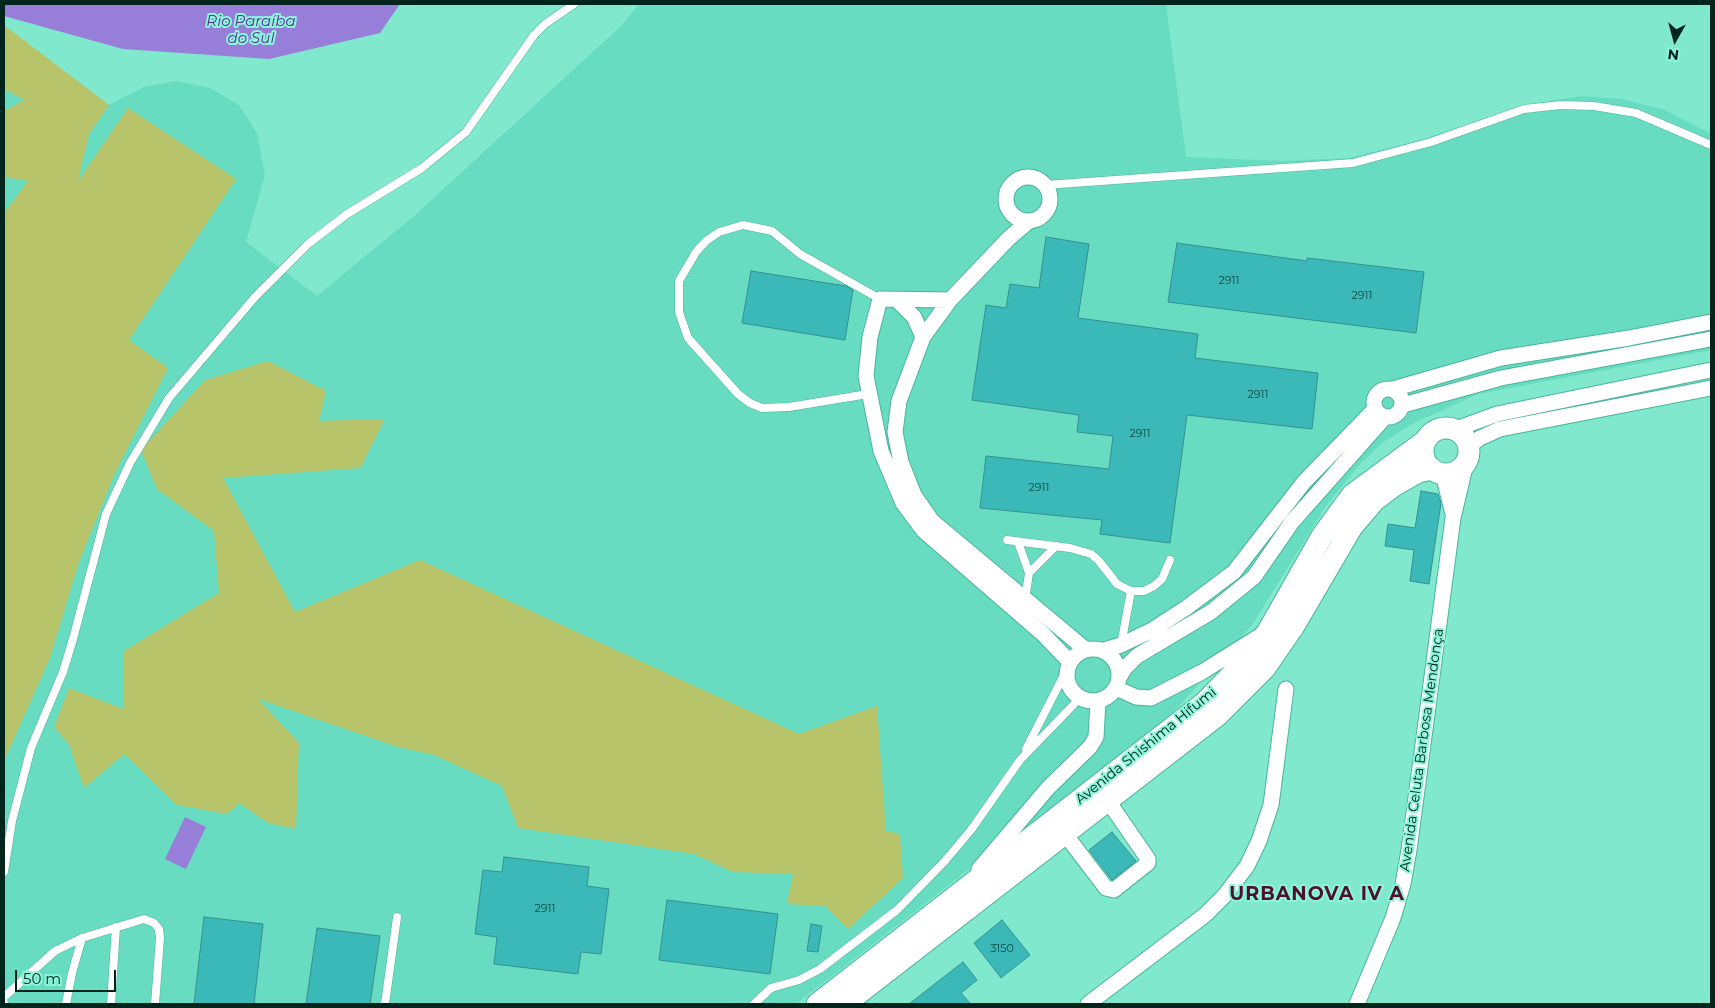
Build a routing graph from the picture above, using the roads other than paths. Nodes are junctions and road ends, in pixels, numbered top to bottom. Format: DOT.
graph roads {
  1 [pos="574,4"];
  2 [pos="1711,145"];
  3 [pos="1046,185"];
  4 [pos="1010,212"];
  5 [pos="1029,221"];
  6 [pos="1008,239"];
  7 [pos="880,299"];
  8 [pos="897,300"];
  9 [pos="950,300"];
  10 [pos="1711,322"];
  11 [pos="923,337"];
  12 [pos="1711,339"];
  13 [pos="1711,370"];
  14 [pos="1711,388"];
  15 [pos="1393,389"];
  16 [pos="868,394"];
  17 [pos="1403,405"];
  18 [pos="1380,413"];
  19 [pos="1456,429"];
  20 [pos="1425,441"];
  21 [pos="1468,454"];
  22 [pos="1437,471"];
  23 [pos="1454,518"];
  24 [pos="1007,540"];
  25 [pos="1018,542"];
  26 [pos="1056,546"];
  27 [pos="1170,560"];
  28 [pos="1029,573"];
  29 [pos="1131,591"];
  30 [pos="1025,600"];
  31 [pos="1268,630"];
  32 [pos="1121,645"];
  33 [pos="1085,649"];
  34 [pos="1104,650"];
  35 [pos="1068,667"];
  36 [pos="1117,683"];
  37 [pos="1286,689"];
  38 [pos="1080,698"];
  39 [pos="1098,701"];
  40 [pos="1210,710"];
  41 [pos="1020,760"];
  42 [pos="1108,801"];
  43 [pos="1065,834"];
  44 [pos="4,872"];
  45 [pos="954,897"];
  46 [pos="397,917"];
  47 [pos="116,927"];
  48 [pos="82,938"];
  49 [pos="4,997"];
  50 [pos="66,1004"];
  51 [pos="111,1004"];
  52 [pos="155,1004"];
  53 [pos="385,1004"];
  54 [pos="754,1004"];
  55 [pos="816,1004"];
  56 [pos="845,1004"];
  57 [pos="1088,1004"];
  58 [pos="1357,1004"];
  1 -- 44 [label="lane"];
  2 -- 3 [label="lane"];
  3 -- 4 [label="street"];
  3 -- 5 [label="street"];
  4 -- 5 [label="street"];
  4 -- 6 [label="street"];
  5 -- 6 [label="street"];
  6 -- 9 [label="street"];
  7 -- 8 [label="street"];
  7 -- 16 [label="street"];
  7 -- 16 [label="lane"];
  8 -- 9 [label="street"];
  8 -- 11 [label="street"];
  9 -- 11 [label="street"];
  10 -- 15 [label="street"];
  11 -- 30 [label="street"];
  12 -- 17 [label="street"];
  13 -- 19 [label="street"];
  14 -- 21 [label="street"];
  15 -- 17 [label="street"];
  15 -- 18 [label="street"];
  16 -- 35 [label="street"];
  17 -- 18 [label="street"];
  18 -- 32 [label="street"];
  18 -- 36 [label="street"];
  19 -- 20 [label="street"];
  19 -- 21 [label="street"];
  20 -- 22 [label="street"];
  20 -- 31 [label="street, Avenida Shishima Hifumi"];
  21 -- 22 [label="street"];
  21 -- 23 [label="street, Avenida Celuta Barbosa Mendonça"];
  22 -- 23 [label="street, Avenida Celuta Barbosa Mendonça"];
  22 -- 40 [label="street, Avenida Shishima Hifumi"];
  23 -- 58 [label="street, Avenida Celuta Barbosa Mendonça"];
  24 -- 25 [label="lane"];
  25 -- 26 [label="lane"];
  25 -- 28 [label="lane"];
  26 -- 28 [label="lane"];
  26 -- 29 [label="lane"];
  27 -- 29 [label="lane"];
  28 -- 30 [label="lane"];
  29 -- 32 [label="lane"];
  30 -- 33 [label="street"];
  31 -- 36 [label="street"];
  31 -- 40 [label="street, Avenida Shishima Hifumi"];
  32 -- 34 [label="street"];
  33 -- 34 [label="street"];
  33 -- 35 [label="street"];
  34 -- 36 [label="street"];
  35 -- 38 [label="street"];
  35 -- 41 [label="lane"];
  36 -- 39 [label="street"];
  37 -- 57 [label="street"];
  38 -- 39 [label="street"];
  38 -- 41 [label="lane"];
  39 -- 45 [label="street"];
  40 -- 42 [label="street, Avenida Shishima Hifumi"];
  40 -- 45 [label="street, Avenida Shishima Hifumi"];
  41 -- 54 [label="lane"];
  42 -- 43 [label="street, Avenida Shishima Hifumi"];
  42 -- 43 [label="street"];
  43 -- 56 [label="street, Avenida Shishima Hifumi"];
  45 -- 55 [label="street, Avenida Shishima Hifumi"];
  46 -- 53 [label="lane"];
  47 -- 48 [label="lane"];
  47 -- 51 [label="lane"];
  47 -- 52 [label="lane"];
  48 -- 49 [label="lane"];
  48 -- 50 [label="lane"];
}
